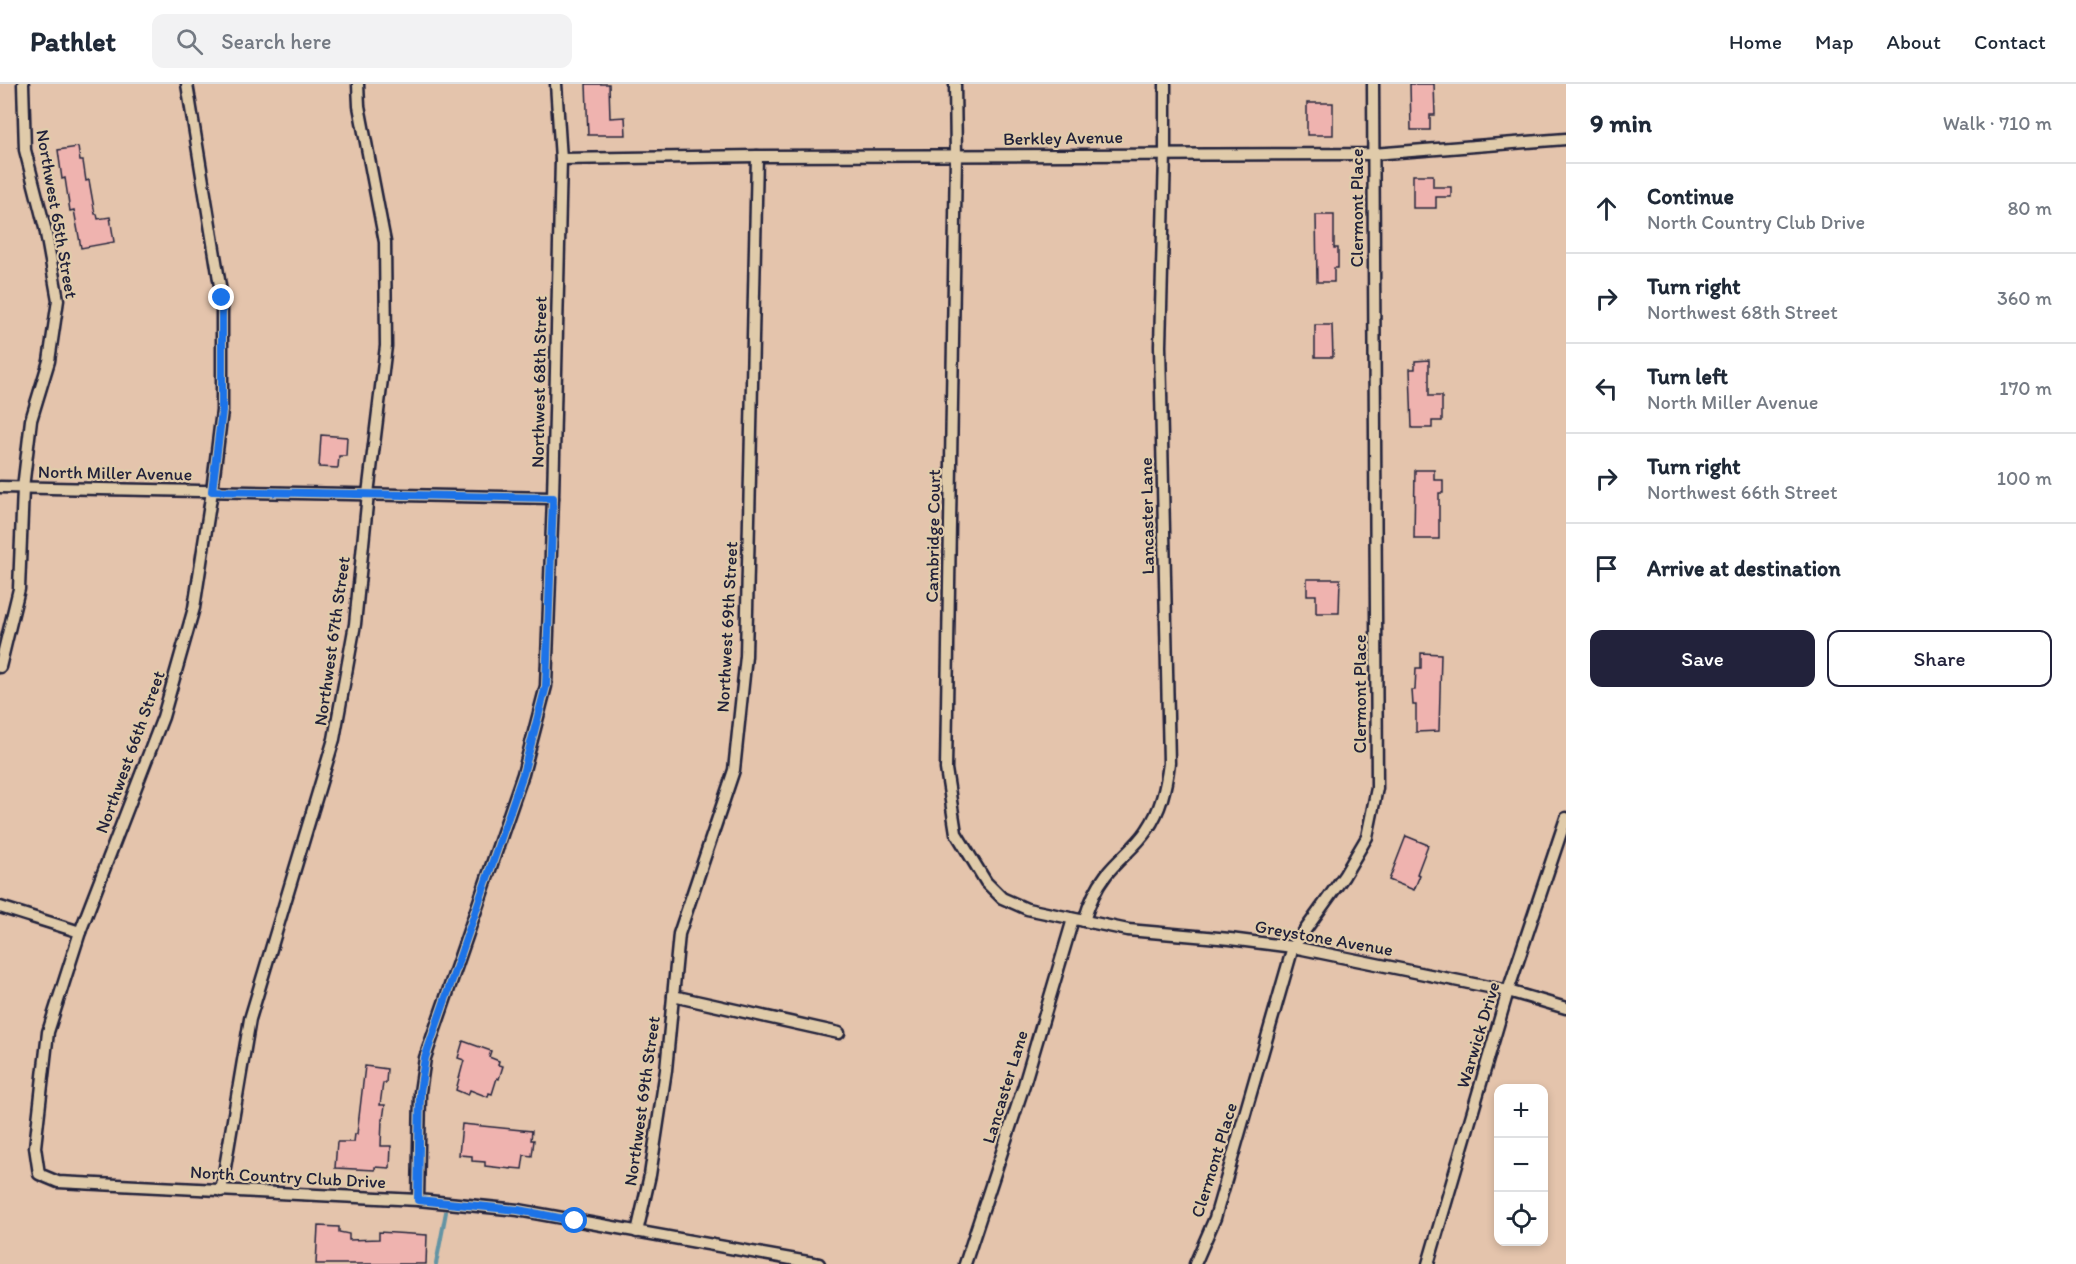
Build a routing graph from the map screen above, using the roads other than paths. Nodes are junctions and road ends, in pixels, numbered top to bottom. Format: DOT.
graph roads {
  1 [pos="23,84"];
  2 [pos="187,84"];
  3 [pos="358,84"];
  4 [pos="556,84"];
  5 [pos="955,84"];
  6 [pos="1165,84"];
  7 [pos="1373,84"];
  8 [pos="1566,139"];
  9 [pos="1165,154"];
  10 [pos="1373,154"];
  11 [pos="757,156"];
  12 [pos="956,156"];
  13 [pos="561,159"];
  14 [pos="0,487"];
  15 [pos="23,488"];
  16 [pos="212,491"];
  17 [pos="368,494"];
  18 [pos="553,498"];
  19 [pos="0,667"];
  20 [pos="1566,818"];
  21 [pos="0,907"];
  22 [pos="1078,920"];
  23 [pos="80,932"];
  24 [pos="1293,947"];
  25 [pos="1508,991"];
  26 [pos="673,996"];
  27 [pos="1566,1008"];
  28 [pos="839,1033"];
  29 [pos="39,1174"];
  30 [pos="220,1191"];
  31 [pos="418,1200"];
  32 [pos="637,1232"];
  33 [pos="819,1264"];
  34 [pos="965,1264"];
  35 [pos="1195,1264"];
  36 [pos="1428,1264"];
  1 -- 15 [label="street, Northwest 65th Street"];
  2 -- 16 [label="street, Northwest 66th Street"];
  3 -- 17 [label="street, Northwest 67th Street"];
  4 -- 13 [label="street, Northwest 68th Street"];
  5 -- 12 [label="street, Cambridge Court"];
  6 -- 9 [label="street, Lancaster Lane"];
  7 -- 10 [label="street, Clermont Place"];
  8 -- 10 [label="street, Berkley Avenue"];
  9 -- 10 [label="street, Berkley Avenue"];
  9 -- 12 [label="street, Berkley Avenue"];
  9 -- 22 [label="street, Lancaster Lane"];
  10 -- 24 [label="street, Clermont Place"];
  11 -- 12 [label="street, Berkley Avenue"];
  11 -- 13 [label="street, Berkley Avenue"];
  11 -- 26 [label="street, Northwest 69th Street"];
  12 -- 22 [label="street, Cambridge Court"];
  13 -- 18 [label="street, Northwest 68th Street"];
  14 -- 15 [label="street, North Miller Avenue"];
  15 -- 16 [label="street, North Miller Avenue"];
  15 -- 19 [label="street, Northwest 65th Street"];
  16 -- 17 [label="street, North Miller Avenue"];
  16 -- 23 [label="street, Northwest 66th Street"];
  17 -- 18 [label="street, North Miller Avenue"];
  17 -- 30 [label="street, Northwest 67th Street"];
  18 -- 31 [label="street, Northwest 68th Street"];
  20 -- 25 [label="street, Warwick Drive"];
  21 -- 23 [label="street"];
  22 -- 24 [label="street, Greystone Avenue"];
  22 -- 34 [label="street, Lancaster Lane"];
  23 -- 29 [label="street, Northwest 66th Street"];
  24 -- 25 [label="street, Greystone Avenue"];
  24 -- 35 [label="street, Clermont Place"];
  25 -- 27 [label="street, Greystone Avenue"];
  25 -- 36 [label="street, Warwick Drive"];
  26 -- 28 [label="street"];
  26 -- 32 [label="street, Northwest 69th Street"];
  29 -- 30 [label="street, North Country Club Drive"];
  30 -- 31 [label="street, North Country Club Drive"];
  31 -- 32 [label="street, North Country Club Drive"];
  32 -- 33 [label="street, North Country Club Drive"];
}
